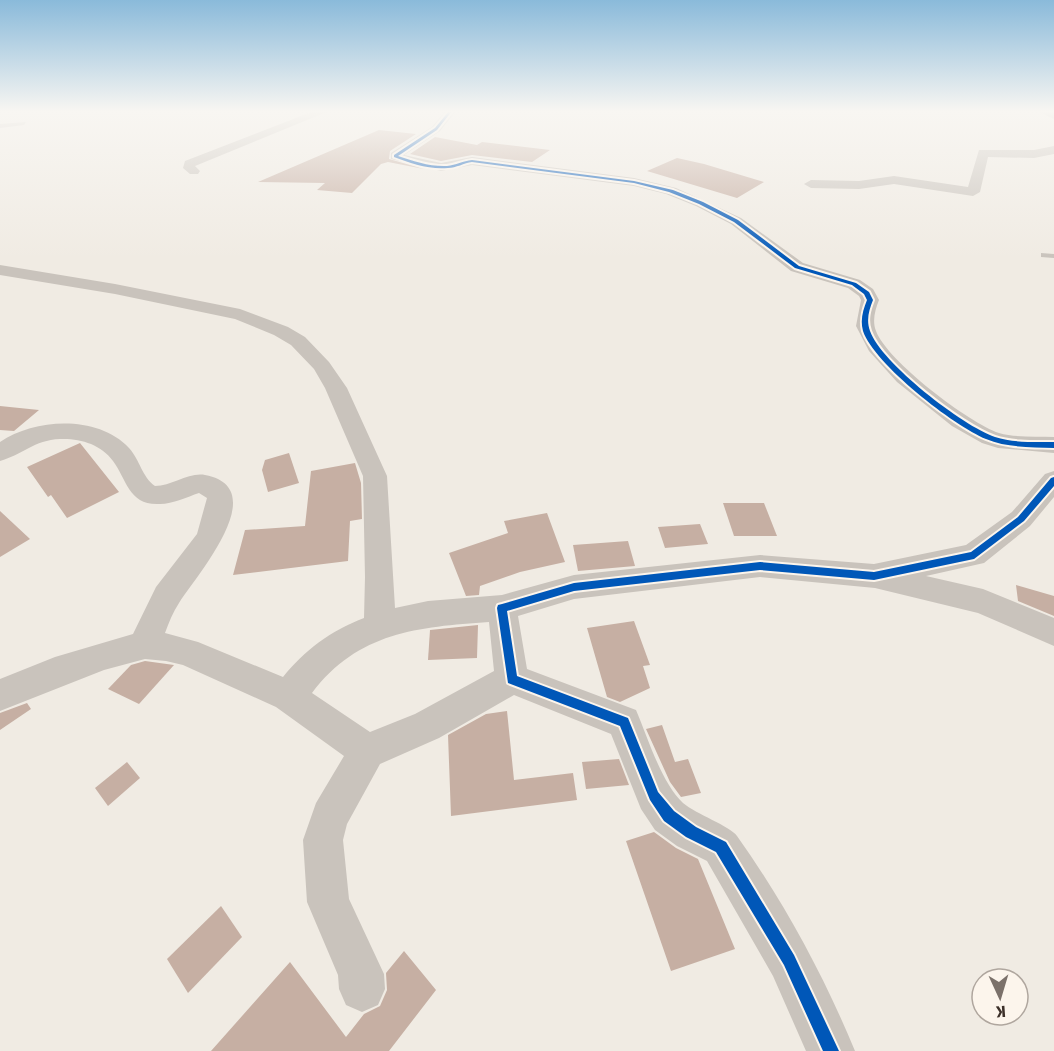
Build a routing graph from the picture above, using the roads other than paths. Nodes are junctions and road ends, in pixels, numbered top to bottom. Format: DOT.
graph roads {
  1 [pos="199,160"];
  2 [pos="413,160"];
  3 [pos="982,160"];
  4 [pos="194,171"];
  5 [pos="811,184"];
  6 [pos="1044,255"];
  7 [pos="1054,256"];
  8 [pos="0,270"];
  9 [pos="1054,445"];
  10 [pos="0,453"];
  11 [pos="1054,480"];
  12 [pos="874,576"];
  13 [pos="502,608"];
  14 [pos="379,624"];
  15 [pos="1054,632"];
  16 [pos="145,645"];
  17 [pos="512,679"];
  18 [pos="0,695"];
  19 [pos="288,696"];
  20 [pos="367,751"];
  21 [pos="362,989"];
  22 [pos="831,1051"];
  1 -- 4 [label="street"];
  2 -- 9 [label="street"];
  3 -- 5 [label="street"];
  6 -- 7 [label="lane"];
  8 -- 14 [label="street"];
  10 -- 16 [label="street"];
  11 -- 12 [label="street"];
  12 -- 13 [label="street"];
  12 -- 15 [label="street"];
  13 -- 14 [label="street"];
  13 -- 17 [label="street"];
  14 -- 19 [label="street"];
  16 -- 18 [label="street"];
  16 -- 19 [label="street"];
  17 -- 20 [label="street"];
  17 -- 22 [label="street"];
  19 -- 20 [label="street"];
  20 -- 21 [label="street"];
}
